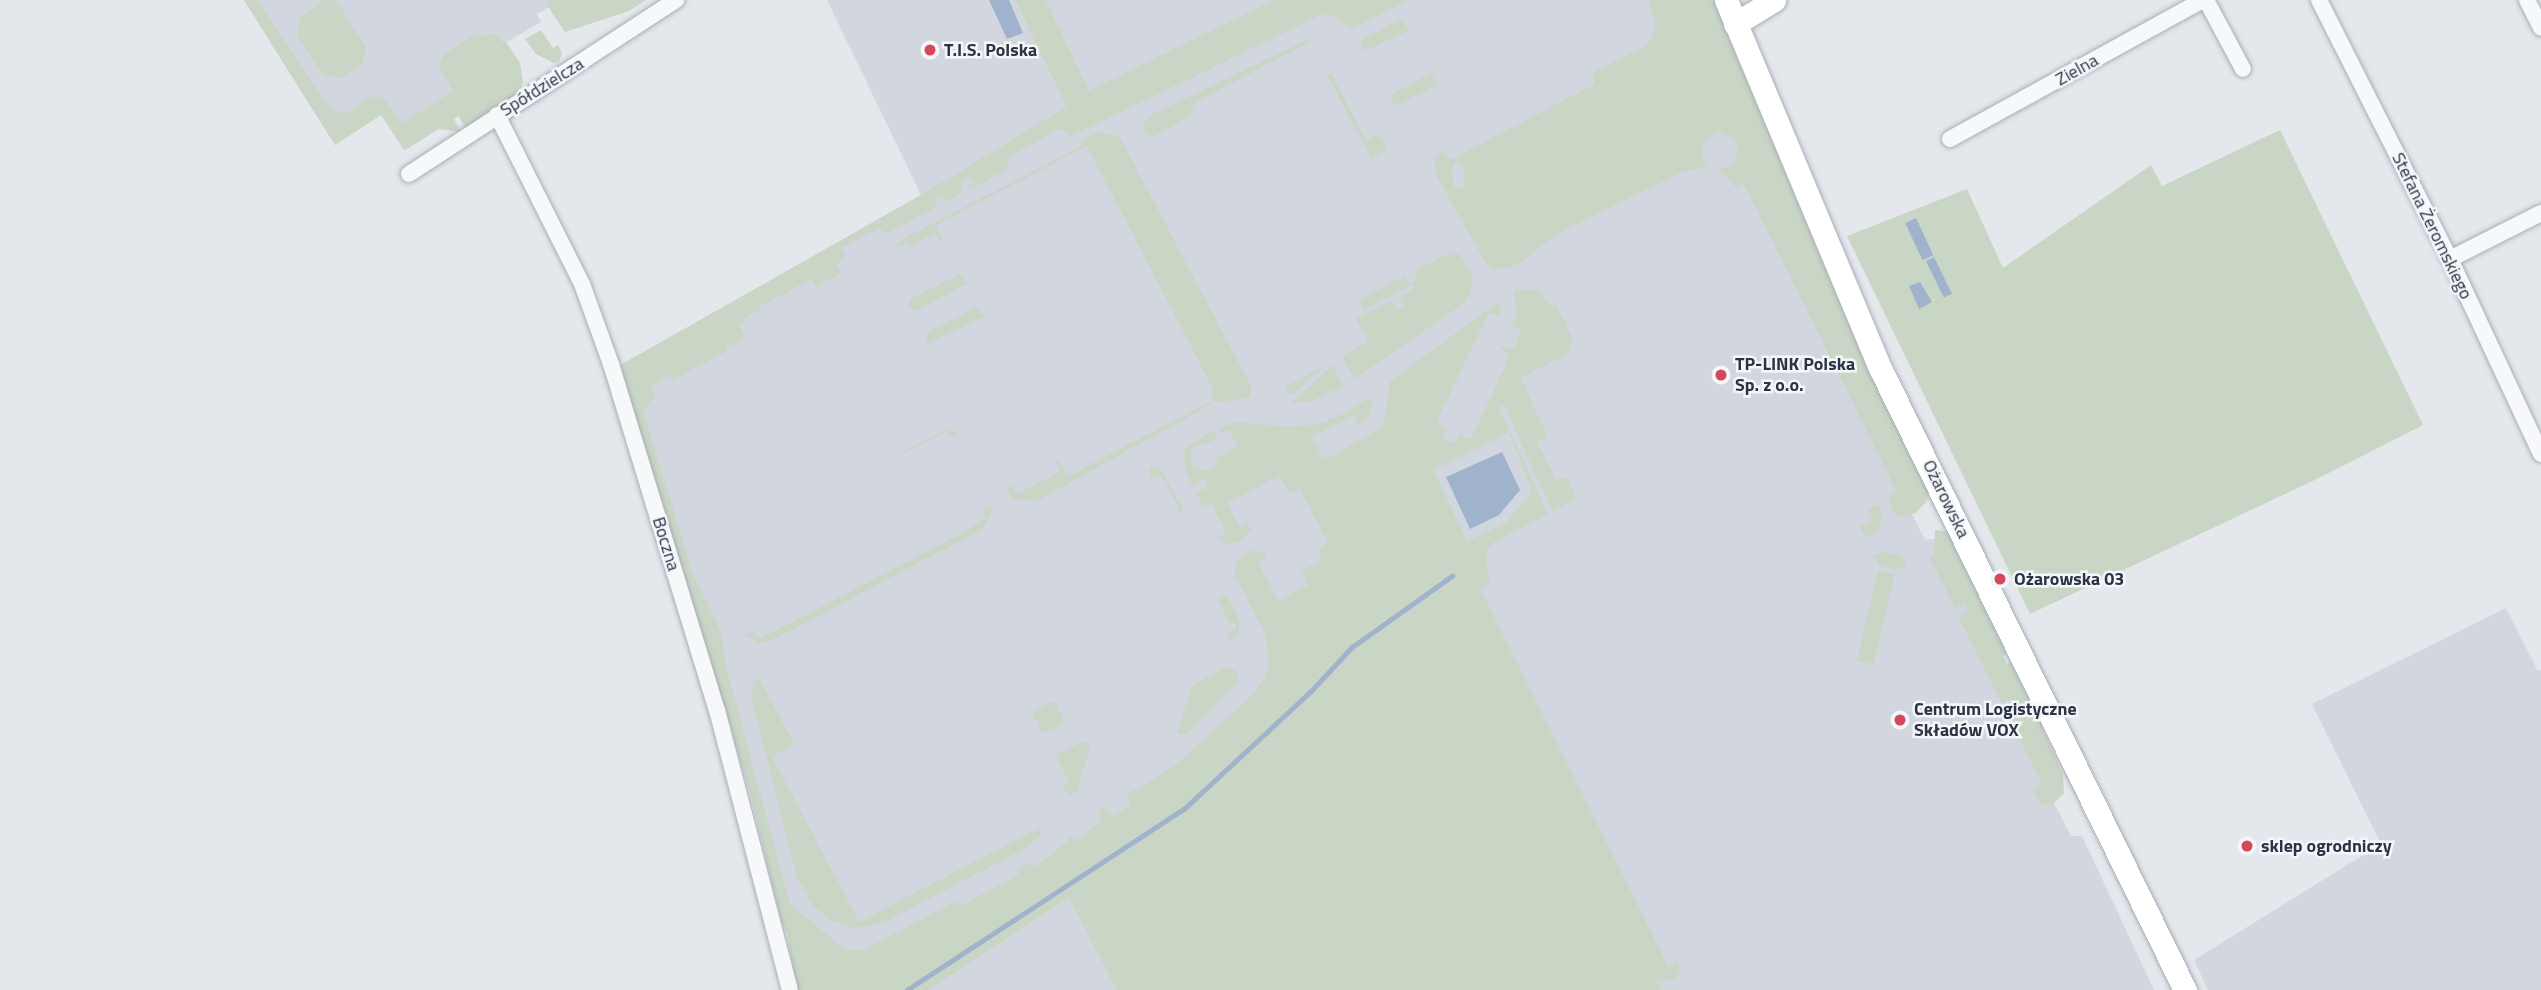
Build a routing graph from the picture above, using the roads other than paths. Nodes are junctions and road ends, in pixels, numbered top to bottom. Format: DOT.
graph roads {
  1 [pos="676,0"];
  2 [pos="1726,0"];
  3 [pos="1774,0"];
  4 [pos="2204,0"];
  5 [pos="2319,0"];
  6 [pos="2528,0"];
  7 [pos="1735,24"];
  8 [pos="2541,28"];
  9 [pos="2243,69"];
  10 [pos="497,115"];
  11 [pos="1950,139"];
  12 [pos="409,174"];
  13 [pos="2541,213"];
  14 [pos="2450,259"];
  15 [pos="2541,454"];
  16 [pos="790,990"];
  17 [pos="2185,990"];
  1 -- 10 [label="street, Spółdzielcza"];
  2 -- 7 [label="main road, Ożarowska"];
  3 -- 7 [label="main road"];
  4 -- 9 [label="street, Zielna"];
  4 -- 11 [label="street, Zielna"];
  5 -- 14 [label="street, Stefana Żeromskiego"];
  6 -- 8 [label="street"];
  7 -- 17 [label="main road, Ożarowska"];
  10 -- 12 [label="street, Spółdzielcza"];
  10 -- 16 [label="street, Boczna"];
  13 -- 14 [label="street"];
  14 -- 15 [label="street, Stefana Żeromskiego"];
}
